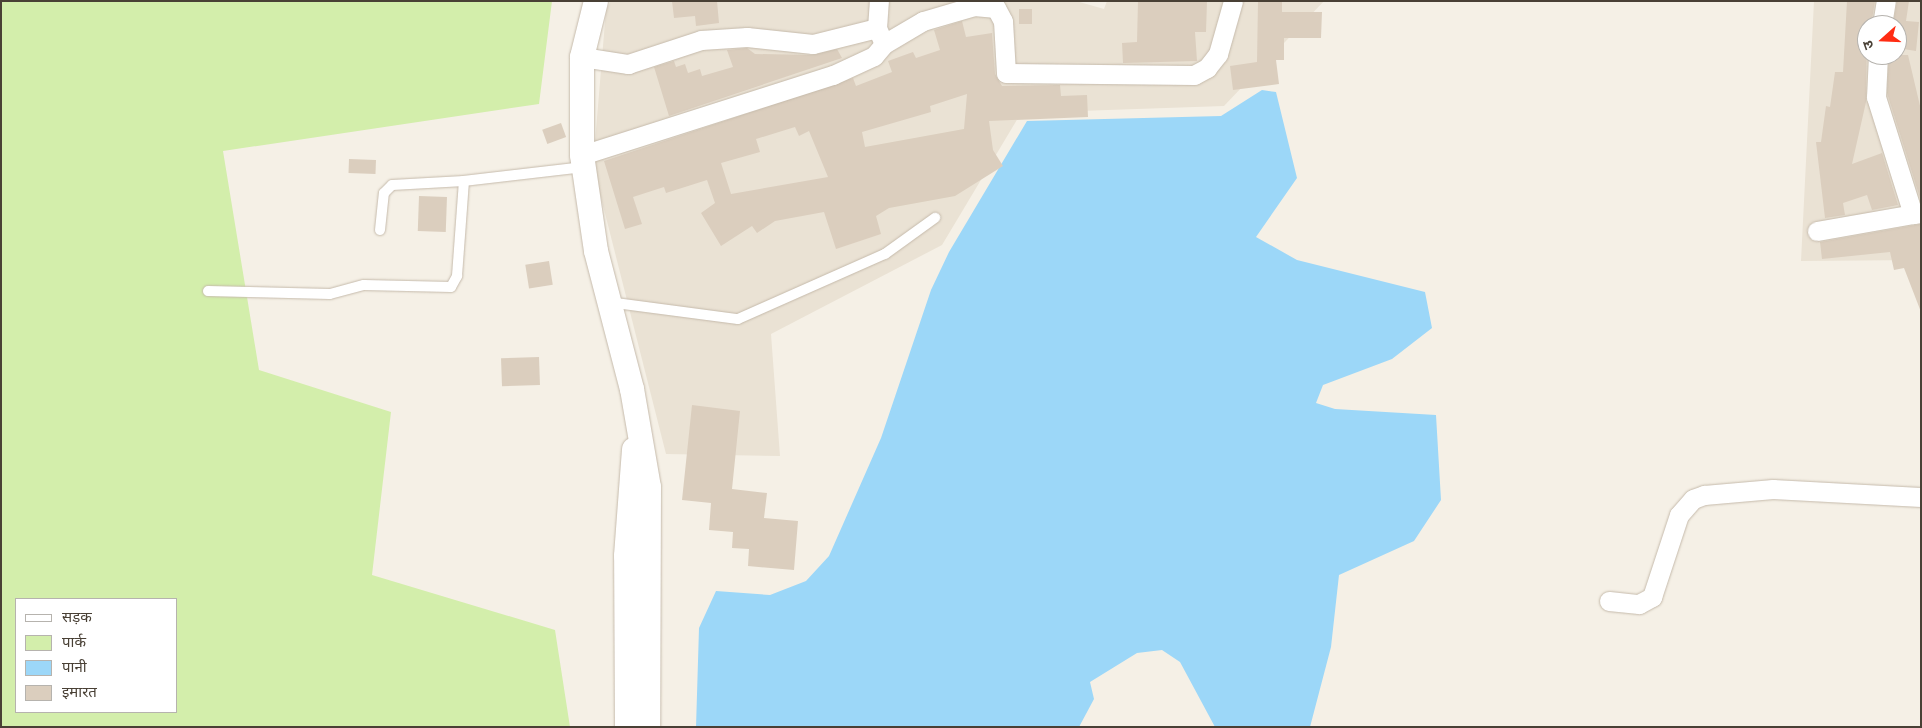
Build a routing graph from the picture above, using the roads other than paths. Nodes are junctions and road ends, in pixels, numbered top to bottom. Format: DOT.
graph roads {
  1 [pos="596,1"];
  2 [pos="879,1"];
  3 [pos="1233,1"];
  4 [pos="1886,1"];
  5 [pos="1884,15"];
  6 [pos="880,36"];
  7 [pos="582,57"];
  8 [pos="1878,65"];
  9 [pos="582,161"];
  10 [pos="464,181"];
  11 [pos="1917,213"];
  12 [pos="935,218"];
  13 [pos="380,230"];
  14 [pos="1818,231"];
  15 [pos="208,291"];
  16 [pos="607,302"];
  17 [pos="636,413"];
  18 [pos="1921,497"];
  19 [pos="1609,600"];
  20 [pos="626,727"];
  21 [pos="648,727"];
  1 -- 7 [label="street"];
  2 -- 6 [label="street"];
  3 -- 6 [label="street"];
  4 -- 5 [label="street"];
  6 -- 7 [label="street"];
  6 -- 9 [label="street"];
  7 -- 9 [label="street"];
  8 -- 11 [label="street"];
  9 -- 10 [label="lane"];
  9 -- 16 [label="street"];
  10 -- 13 [label="lane"];
  10 -- 15 [label="lane"];
  11 -- 14 [label="street"];
  12 -- 16 [label="lane"];
  16 -- 17 [label="street"];
  17 -- 20 [label="street"];
  17 -- 21 [label="street"];
  18 -- 19 [label="street"];
}
